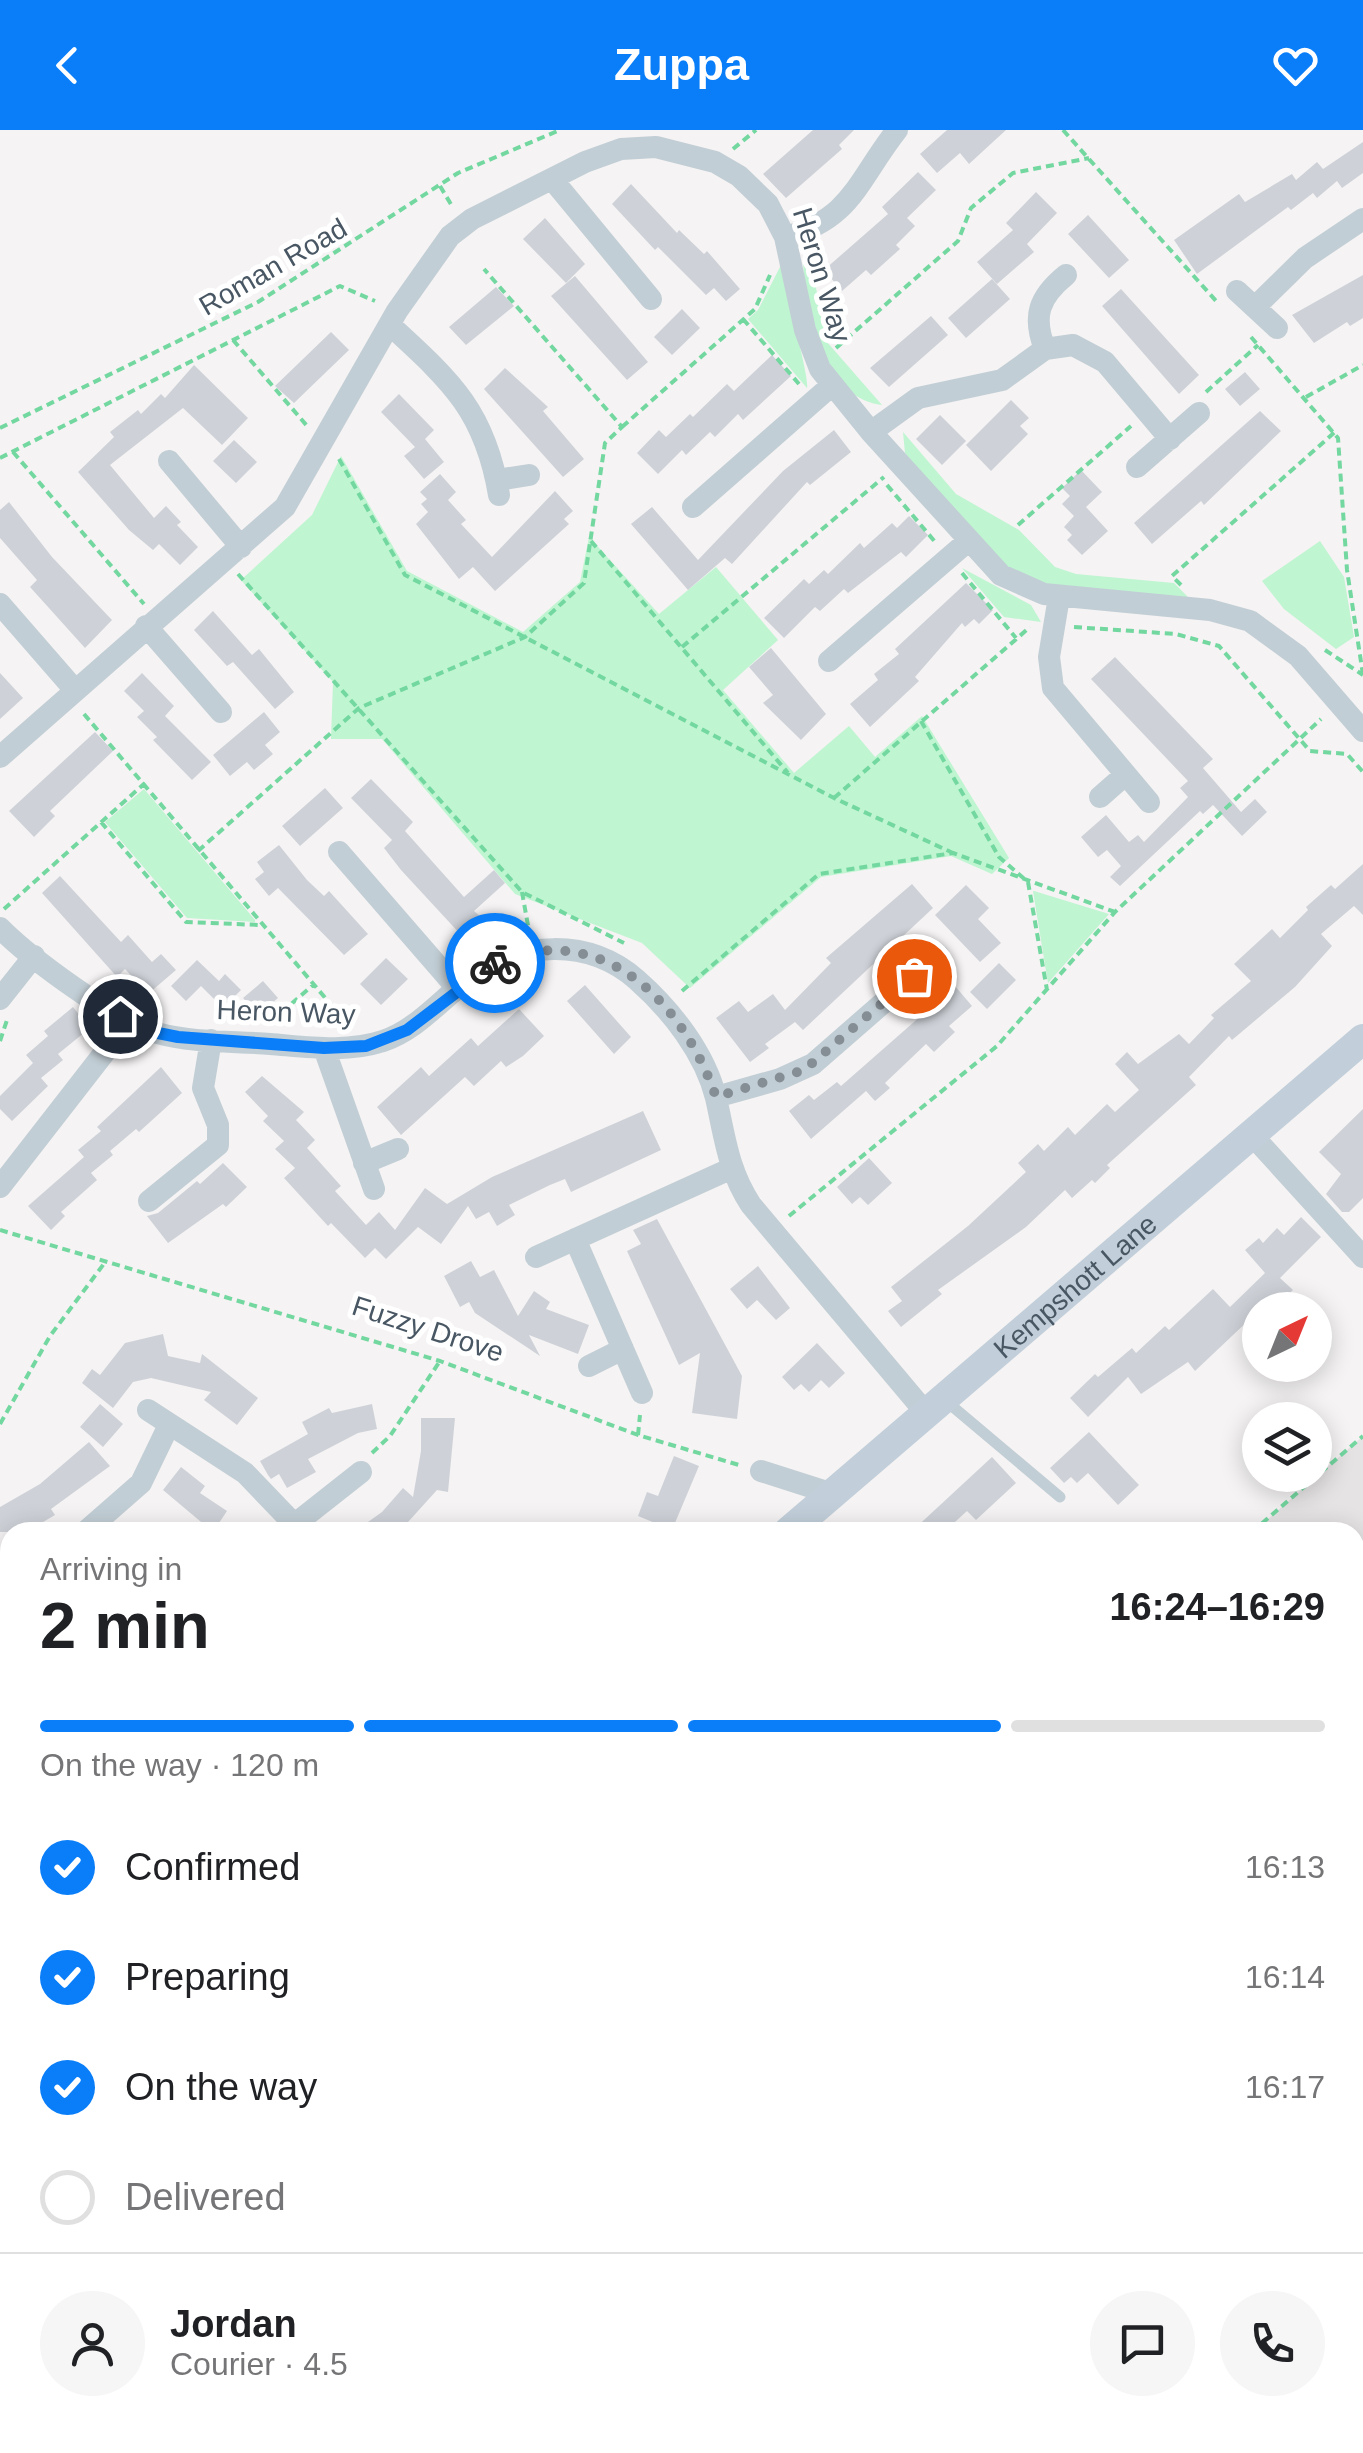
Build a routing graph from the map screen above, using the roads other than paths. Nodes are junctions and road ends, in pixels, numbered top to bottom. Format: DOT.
graph roads {
  1 [pos="896,130"];
  2 [pos="552,178"];
  3 [pos="1363,220"];
  4 [pos="787,246"];
  5 [pos="1066,275"];
  6 [pos="651,300"];
  7 [pos="1231,300"];
  8 [pos="1254,308"];
  9 [pos="394,318"];
  10 [pos="1277,328"];
  11 [pos="1045,350"];
  12 [pos="831,386"];
  13 [pos="1199,413"];
  14 [pos="871,432"];
  15 [pos="1170,439"];
  16 [pos="168,460"];
  17 [pos="1137,467"];
  18 [pos="528,474"];
  19 [pos="693,507"];
  20 [pos="968,542"];
  21 [pos="233,553"];
  22 [pos="1059,597"];
  23 [pos="0,604"];
  24 [pos="151,622"];
  25 [pos="829,660"];
  26 [pos="74,689"];
  27 [pos="221,712"];
  28 [pos="1363,731"];
  29 [pos="0,757"];
  30 [pos="1124,775"];
  31 [pos="1100,797"];
  32 [pos="1148,802"];
  33 [pos="339,852"];
  34 [pos="0,928"];
  35 [pos="34,956"];
  36 [pos="938,956"];
  37 [pos="457,988"];
  38 [pos="0,999"];
  39 [pos="129,1021"];
  40 [pos="1363,1038"];
  41 [pos="211,1040"];
  42 [pos="324,1048"];
  43 [pos="716,1097"];
  44 [pos="1252,1136"];
  45 [pos="398,1149"];
  46 [pos="10,1157"];
  47 [pos="364,1163"];
  48 [pos="730,1170"];
  49 [pos="0,1186"];
  50 [pos="374,1189"];
  51 [pos="149,1201"];
  52 [pos="575,1239"];
  53 [pos="536,1257"];
  54 [pos="1363,1258"];
  55 [pos="623,1349"];
  56 [pos="589,1366"];
  57 [pos="642,1393"];
  58 [pos="934,1406"];
  59 [pos="148,1410"];
  60 [pos="169,1426"];
  61 [pos="761,1471"];
  62 [pos="361,1472"];
  63 [pos="833,1494"];
  64 [pos="1060,1497"];
  65 [pos="96,1522"];
  66 [pos="284,1522"];
  67 [pos="299,1522"];
  68 [pos="800,1522"];
  1 -- 4 [label="street"];
  2 -- 4 [label="street, Heron Way"];
  2 -- 6 [label="street"];
  2 -- 9 [label="street, Heron Way"];
  3 -- 8 [label="street"];
  4 -- 12 [label="street, Heron Way"];
  5 -- 11 [label="street"];
  7 -- 8 [label="street"];
  8 -- 10 [label="street"];
  9 -- 18 [label="street"];
  9 -- 21 [label="street, Heron Way"];
  11 -- 14 [label="street"];
  11 -- 15 [label="street"];
  12 -- 14 [label="street, Heron Way"];
  12 -- 19 [label="street"];
  13 -- 15 [label="street"];
  14 -- 20 [label="street, Heron Way"];
  15 -- 17 [label="street"];
  16 -- 21 [label="street"];
  20 -- 22 [label="street, Heron Way"];
  20 -- 25 [label="street"];
  21 -- 24 [label="street, Heron Way"];
  22 -- 28 [label="street, Heron Way"];
  22 -- 30 [label="street"];
  23 -- 26 [label="street"];
  24 -- 26 [label="street, Heron Way"];
  24 -- 27 [label="street"];
  26 -- 29 [label="street, Heron Way"];
  30 -- 31 [label="street"];
  30 -- 32 [label="street"];
  33 -- 37 [label="street"];
  34 -- 35 [label="street, Heron Way"];
  35 -- 38 [label="street"];
  35 -- 39 [label="street, Heron Way"];
  36 -- 43 [label="street"];
  37 -- 42 [label="street, Heron Way"];
  37 -- 43 [label="street, Heron Way"];
  39 -- 41 [label="street, Heron Way"];
  39 -- 46 [label="street"];
  40 -- 44 [label="street, Kempshott Lane"];
  41 -- 42 [label="street, Heron Way"];
  41 -- 51 [label="street"];
  42 -- 47 [label="street"];
  43 -- 48 [label="street, Heron Way"];
  44 -- 54 [label="street"];
  44 -- 58 [label="street, Kempshott Lane"];
  45 -- 47 [label="street"];
  46 -- 49 [label="street"];
  47 -- 50 [label="street"];
  48 -- 52 [label="street"];
  48 -- 58 [label="street, Heron Way"];
  52 -- 53 [label="street"];
  52 -- 55 [label="street"];
  55 -- 56 [label="street"];
  55 -- 57 [label="street"];
  58 -- 63 [label="street, Kempshott Lane"];
  58 -- 64 [label="lane"];
  59 -- 60 [label="street"];
  60 -- 65 [label="street"];
  60 -- 66 [label="street"];
  61 -- 63 [label="street"];
  62 -- 67 [label="street"];
  63 -- 68 [label="street, Kempshott Lane"];
}
